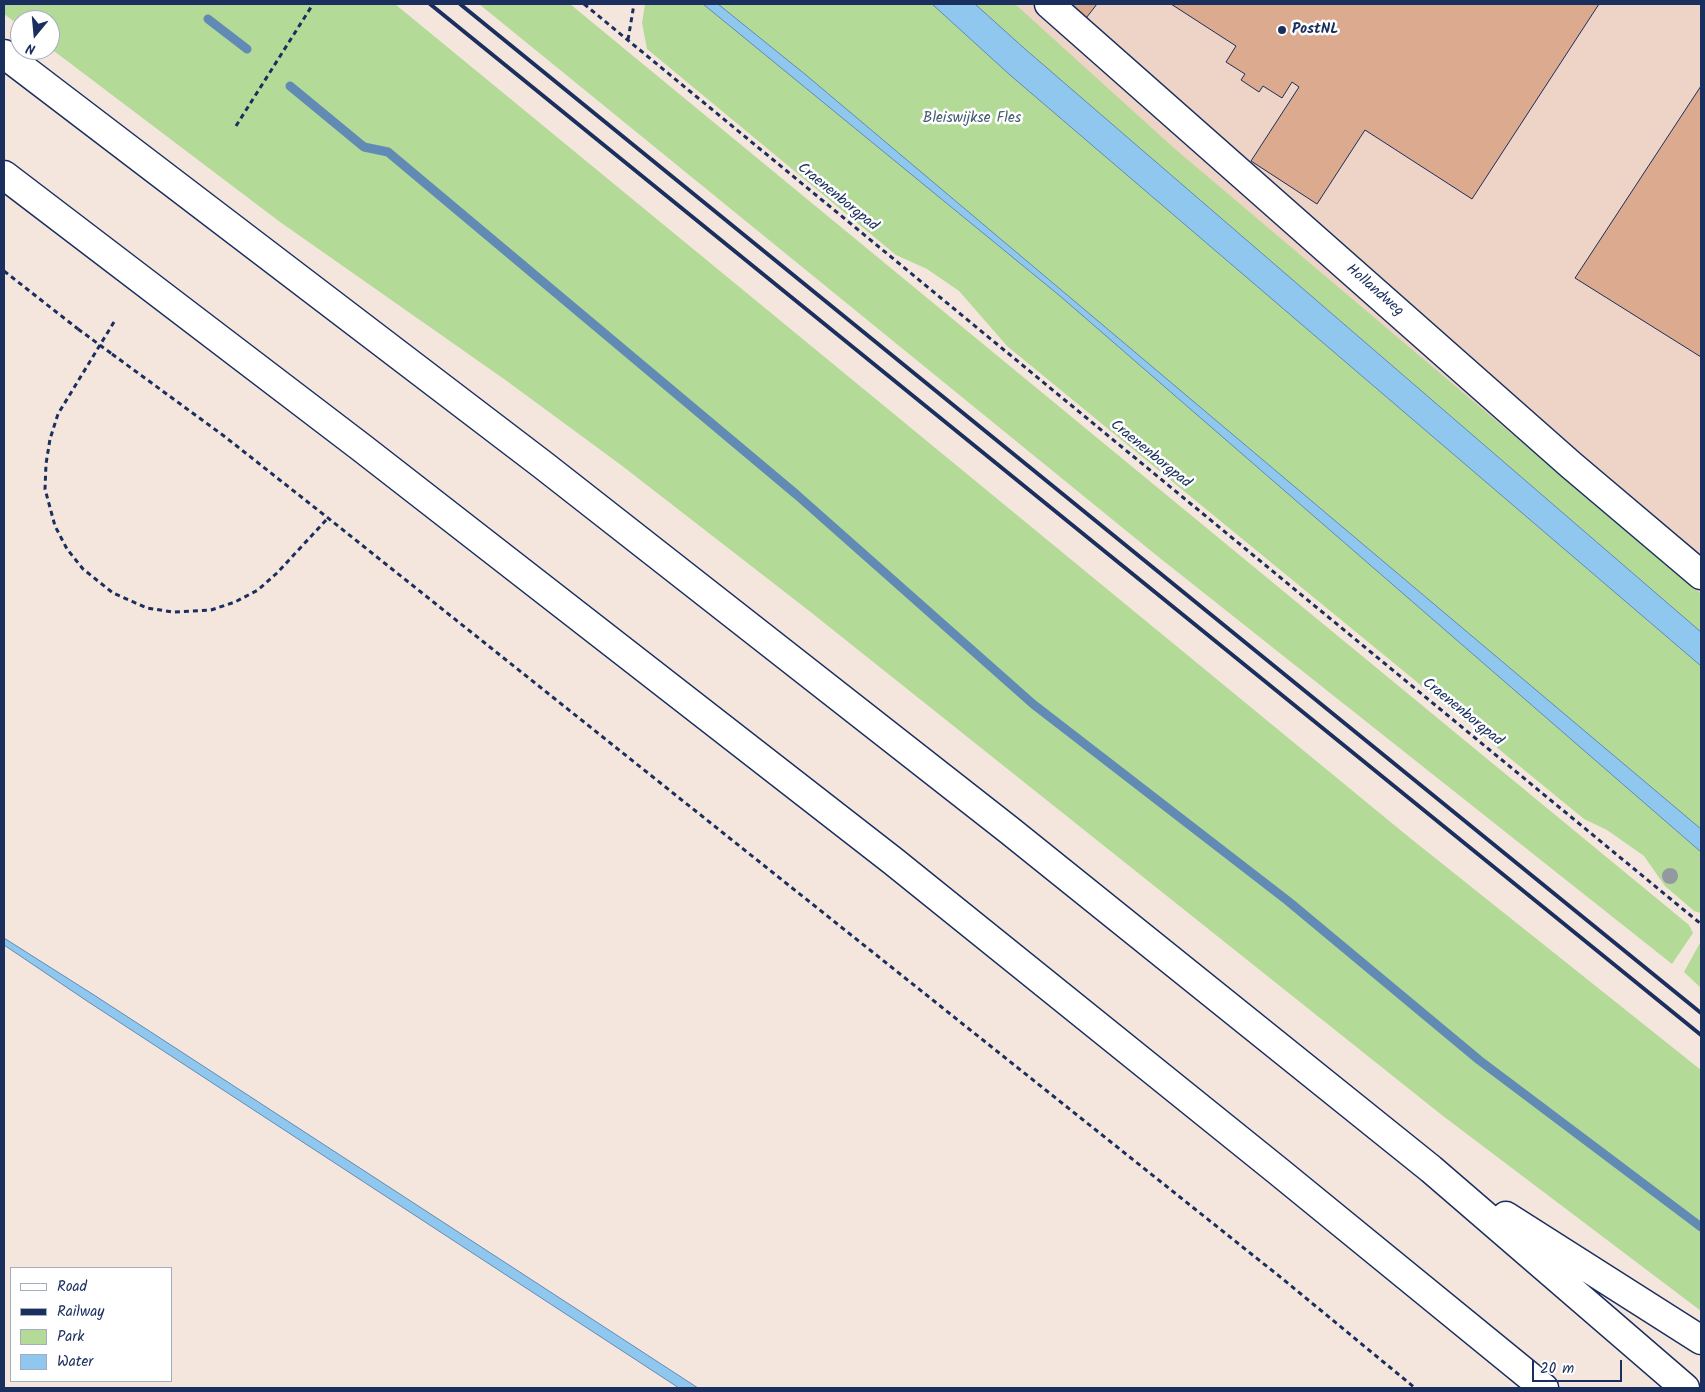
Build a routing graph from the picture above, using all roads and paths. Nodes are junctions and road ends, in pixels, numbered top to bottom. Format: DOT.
graph roads {
  1 [pos="312,4"];
  2 [pos="584,4"];
  3 [pos="634,4"];
  4 [pos="1049,4"];
  5 [pos="628,40"];
  6 [pos="4,54"];
  7 [pos="236,126"];
  8 [pos="4,175"];
  9 [pos="4,271"];
  10 [pos="114,322"];
  11 [pos="328,518"];
  12 [pos="1701,575"];
  13 [pos="1701,924"];
  14 [pos="1431,1169"];
  15 [pos="1701,1340"];
  16 [pos="1415,1388"];
  17 [pos="1544,1388"];
  18 [pos="1685,1388"];
  1 -- 7 [label="path"];
  2 -- 5 [label="path, Craenenborgpad"];
  3 -- 5 [label="path"];
  4 -- 12 [label="main road, Hollandweg"];
  5 -- 13 [label="path, Craenenborgpad"];
  6 -- 14 [label="main road"];
  8 -- 17 [label="main road"];
  9 -- 11 [label="path, bridge"];
  10 -- 11 [label="path"];
  11 -- 16 [label="path"];
  14 -- 15 [label="main road"];
  14 -- 18 [label="main road"];
}
